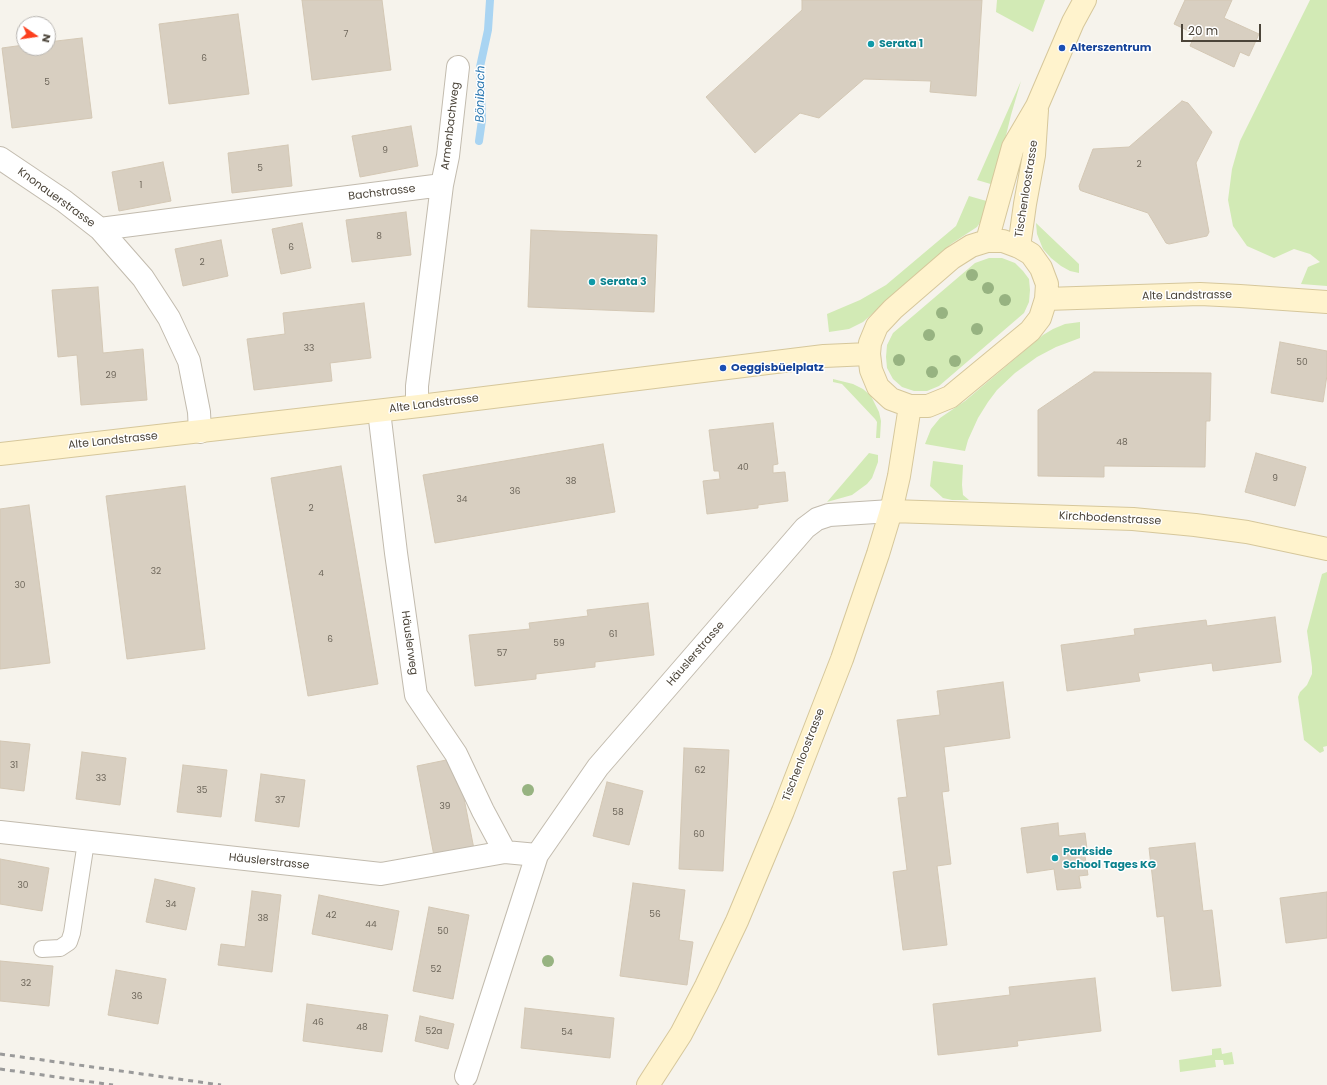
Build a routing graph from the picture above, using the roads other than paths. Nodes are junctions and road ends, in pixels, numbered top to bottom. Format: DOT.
graph roads {
  1 [pos="1084,0"];
  2 [pos="458,67"];
  3 [pos="1037,106"];
  4 [pos="0,158"];
  5 [pos="442,185"];
  6 [pos="100,230"];
  7 [pos="987,241"];
  8 [pos="1019,247"];
  9 [pos="1046,299"];
  10 [pos="1327,302"];
  11 [pos="869,354"];
  12 [pos="417,406"];
  13 [pos="910,406"];
  14 [pos="379,411"];
  15 [pos="200,432"];
  16 [pos="0,454"];
  17 [pos="891,511"];
  18 [pos="1327,549"];
  19 [pos="0,832"];
  20 [pos="86,842"];
  21 [pos="505,852"];
  22 [pos="537,855"];
  23 [pos="42,948"];
  24 [pos="466,1076"];
  25 [pos="648,1085"];
  1 -- 3 [label="main road, Tischenloostrasse"];
  2 -- 5 [label="street, Armenbachweg"];
  3 -- 7 [label="main road, Tischenloostrasse"];
  3 -- 8 [label="main road, Tischenloostrasse"];
  4 -- 6 [label="street, Knonauerstrasse"];
  5 -- 6 [label="street, Bachstrasse"];
  5 -- 12 [label="street"];
  6 -- 15 [label="street, Knonauerstrasse"];
  7 -- 8 [label="main road"];
  7 -- 11 [label="main road"];
  8 -- 9 [label="main road"];
  9 -- 10 [label="main road, Alte Landstrasse"];
  9 -- 13 [label="main road"];
  11 -- 12 [label="main road, Alte Landstrasse"];
  11 -- 13 [label="main road"];
  12 -- 14 [label="main road, Alte Landstrasse"];
  13 -- 17 [label="main road, Tischenloostrasse"];
  14 -- 15 [label="main road, Alte Landstrasse"];
  14 -- 21 [label="street, Häuslerweg"];
  15 -- 16 [label="main road, Alte Landstrasse"];
  17 -- 18 [label="main road, Kirchbodenstrasse"];
  17 -- 22 [label="street, Häuslerstrasse"];
  17 -- 25 [label="main road, Tischenloostrasse"];
  19 -- 20 [label="street, Häuslerstrasse"];
  20 -- 21 [label="street, Häuslerstrasse"];
  20 -- 23 [label="lane"];
  21 -- 22 [label="street, Häuslerstrasse"];
  22 -- 24 [label="street, Häuslerstrasse"];
}
